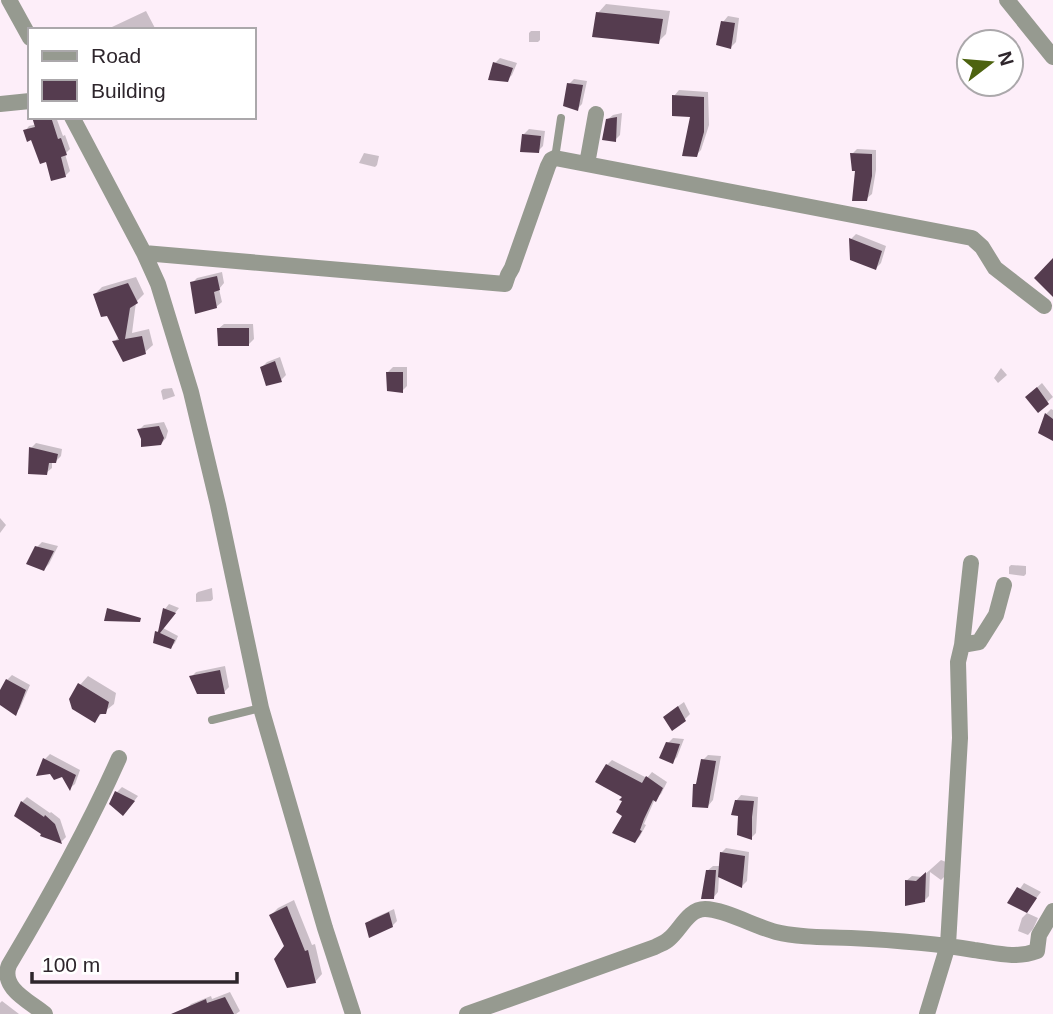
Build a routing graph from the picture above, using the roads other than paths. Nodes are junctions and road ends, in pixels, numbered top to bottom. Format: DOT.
graph roads {
  1 [pos="9,0"];
  2 [pos="1007,0"];
  3 [pos="28,34"];
  4 [pos="1053,57"];
  5 [pos="28,101"];
  6 [pos="0,104"];
  7 [pos="596,114"];
  8 [pos="561,118"];
  9 [pos="73,119"];
  10 [pos="555,158"];
  11 [pos="587,164"];
  12 [pos="144,253"];
  13 [pos="1044,306"];
  14 [pos="971,564"];
  15 [pos="1004,585"];
  16 [pos="962,645"];
  17 [pos="261,708"];
  18 [pos="212,720"];
  19 [pos="119,758"];
  20 [pos="1053,911"];
  21 [pos="948,945"];
  22 [pos="45,1014"];
  23 [pos="353,1014"];
  24 [pos="467,1014"];
  25 [pos="928,1014"];
  1 -- 3 [label="street"];
  2 -- 4 [label="street"];
  5 -- 6 [label="street"];
  7 -- 11 [label="street"];
  8 -- 10 [label="lane"];
  9 -- 12 [label="street"];
  10 -- 11 [label="street"];
  10 -- 12 [label="street"];
  11 -- 13 [label="street"];
  12 -- 17 [label="street"];
  14 -- 16 [label="street"];
  15 -- 16 [label="street"];
  16 -- 21 [label="street"];
  17 -- 18 [label="lane"];
  17 -- 23 [label="street"];
  19 -- 22 [label="street"];
  20 -- 21 [label="street"];
  21 -- 24 [label="street"];
  21 -- 25 [label="street"];
}
